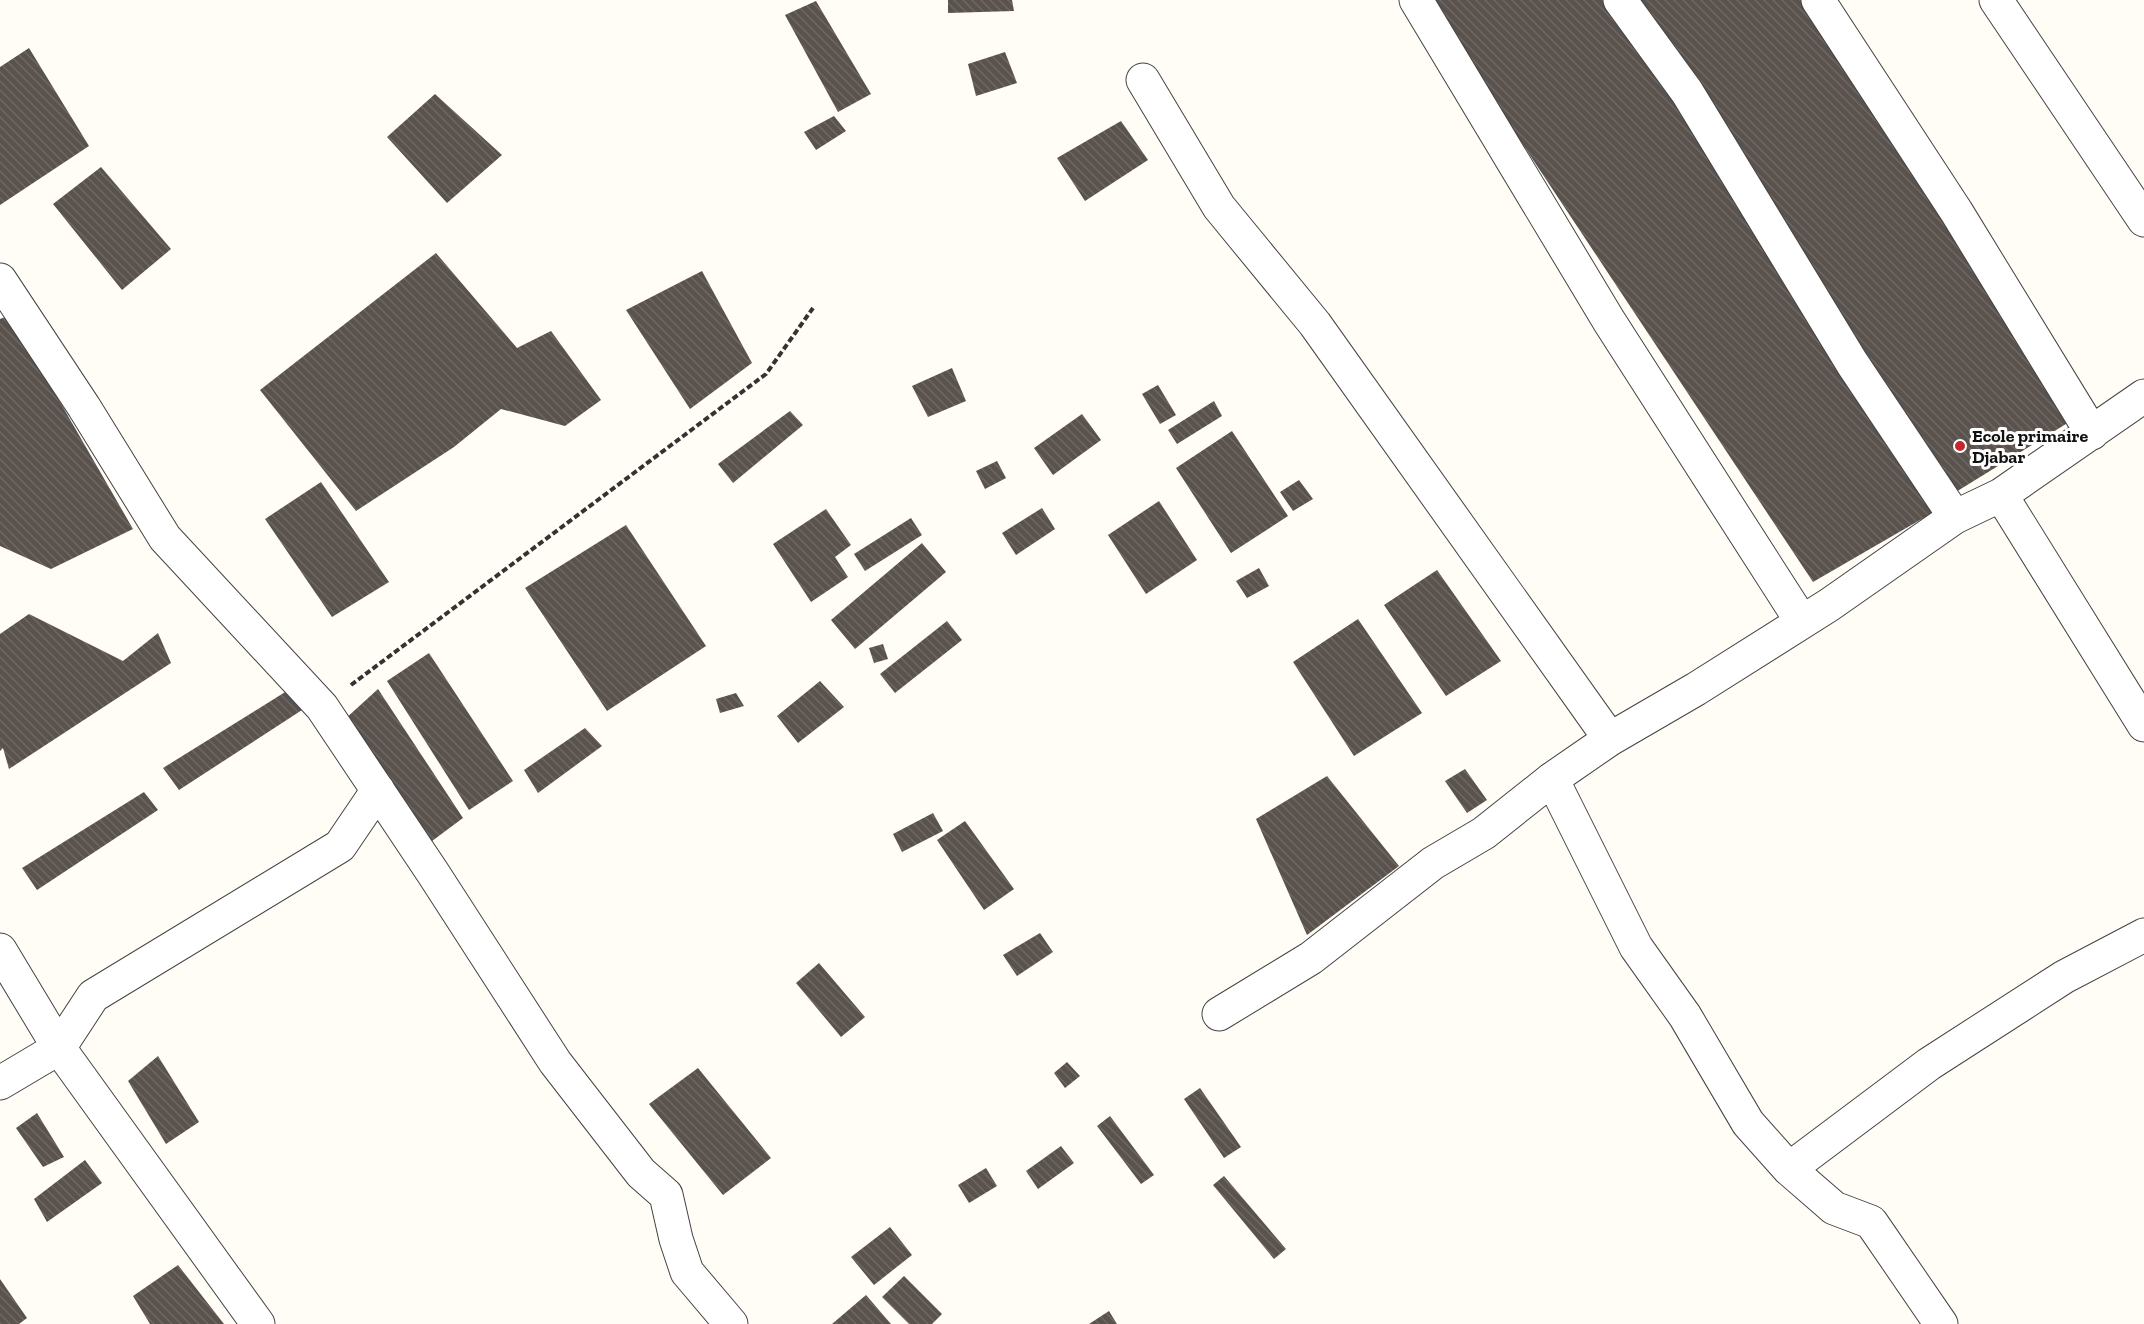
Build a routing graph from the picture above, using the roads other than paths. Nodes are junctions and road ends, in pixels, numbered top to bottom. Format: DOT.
graph roads {
  1 [pos="1416,0"];
  2 [pos="1620,0"];
  3 [pos="1818,0"];
  4 [pos="1996,0"];
  5 [pos="1143,80"];
  6 [pos="2144,220"];
  7 [pos="0,280"];
  8 [pos="2144,396"];
  9 [pos="2092,433"];
  10 [pos="2001,495"];
  11 [pos="1955,517"];
  12 [pos="1802,622"];
  13 [pos="2144,725"];
  14 [pos="1610,739"];
  15 [pos="1552,779"];
  16 [pos="378,790"];
  17 [pos="2144,935"];
  18 [pos="0,950"];
  19 [pos="1219,1014"];
  20 [pos="59,1048"];
  21 [pos="0,1083"];
  22 [pos="1789,1169"];
  23 [pos="258,1324"];
  24 [pos="731,1324"];
  25 [pos="1941,1324"];
  1 -- 12 [label="street"];
  2 -- 11 [label="street"];
  3 -- 9 [label="street"];
  4 -- 6 [label="street"];
  5 -- 14 [label="street"];
  7 -- 16 [label="street"];
  8 -- 9 [label="street"];
  9 -- 10 [label="street"];
  10 -- 11 [label="street"];
  10 -- 13 [label="street"];
  11 -- 12 [label="street"];
  12 -- 14 [label="street"];
  14 -- 15 [label="street"];
  15 -- 19 [label="street"];
  15 -- 22 [label="street"];
  16 -- 20 [label="street"];
  16 -- 24 [label="street"];
  17 -- 22 [label="street"];
  18 -- 20 [label="street"];
  20 -- 21 [label="street"];
  20 -- 23 [label="street"];
  22 -- 25 [label="street"];
}
